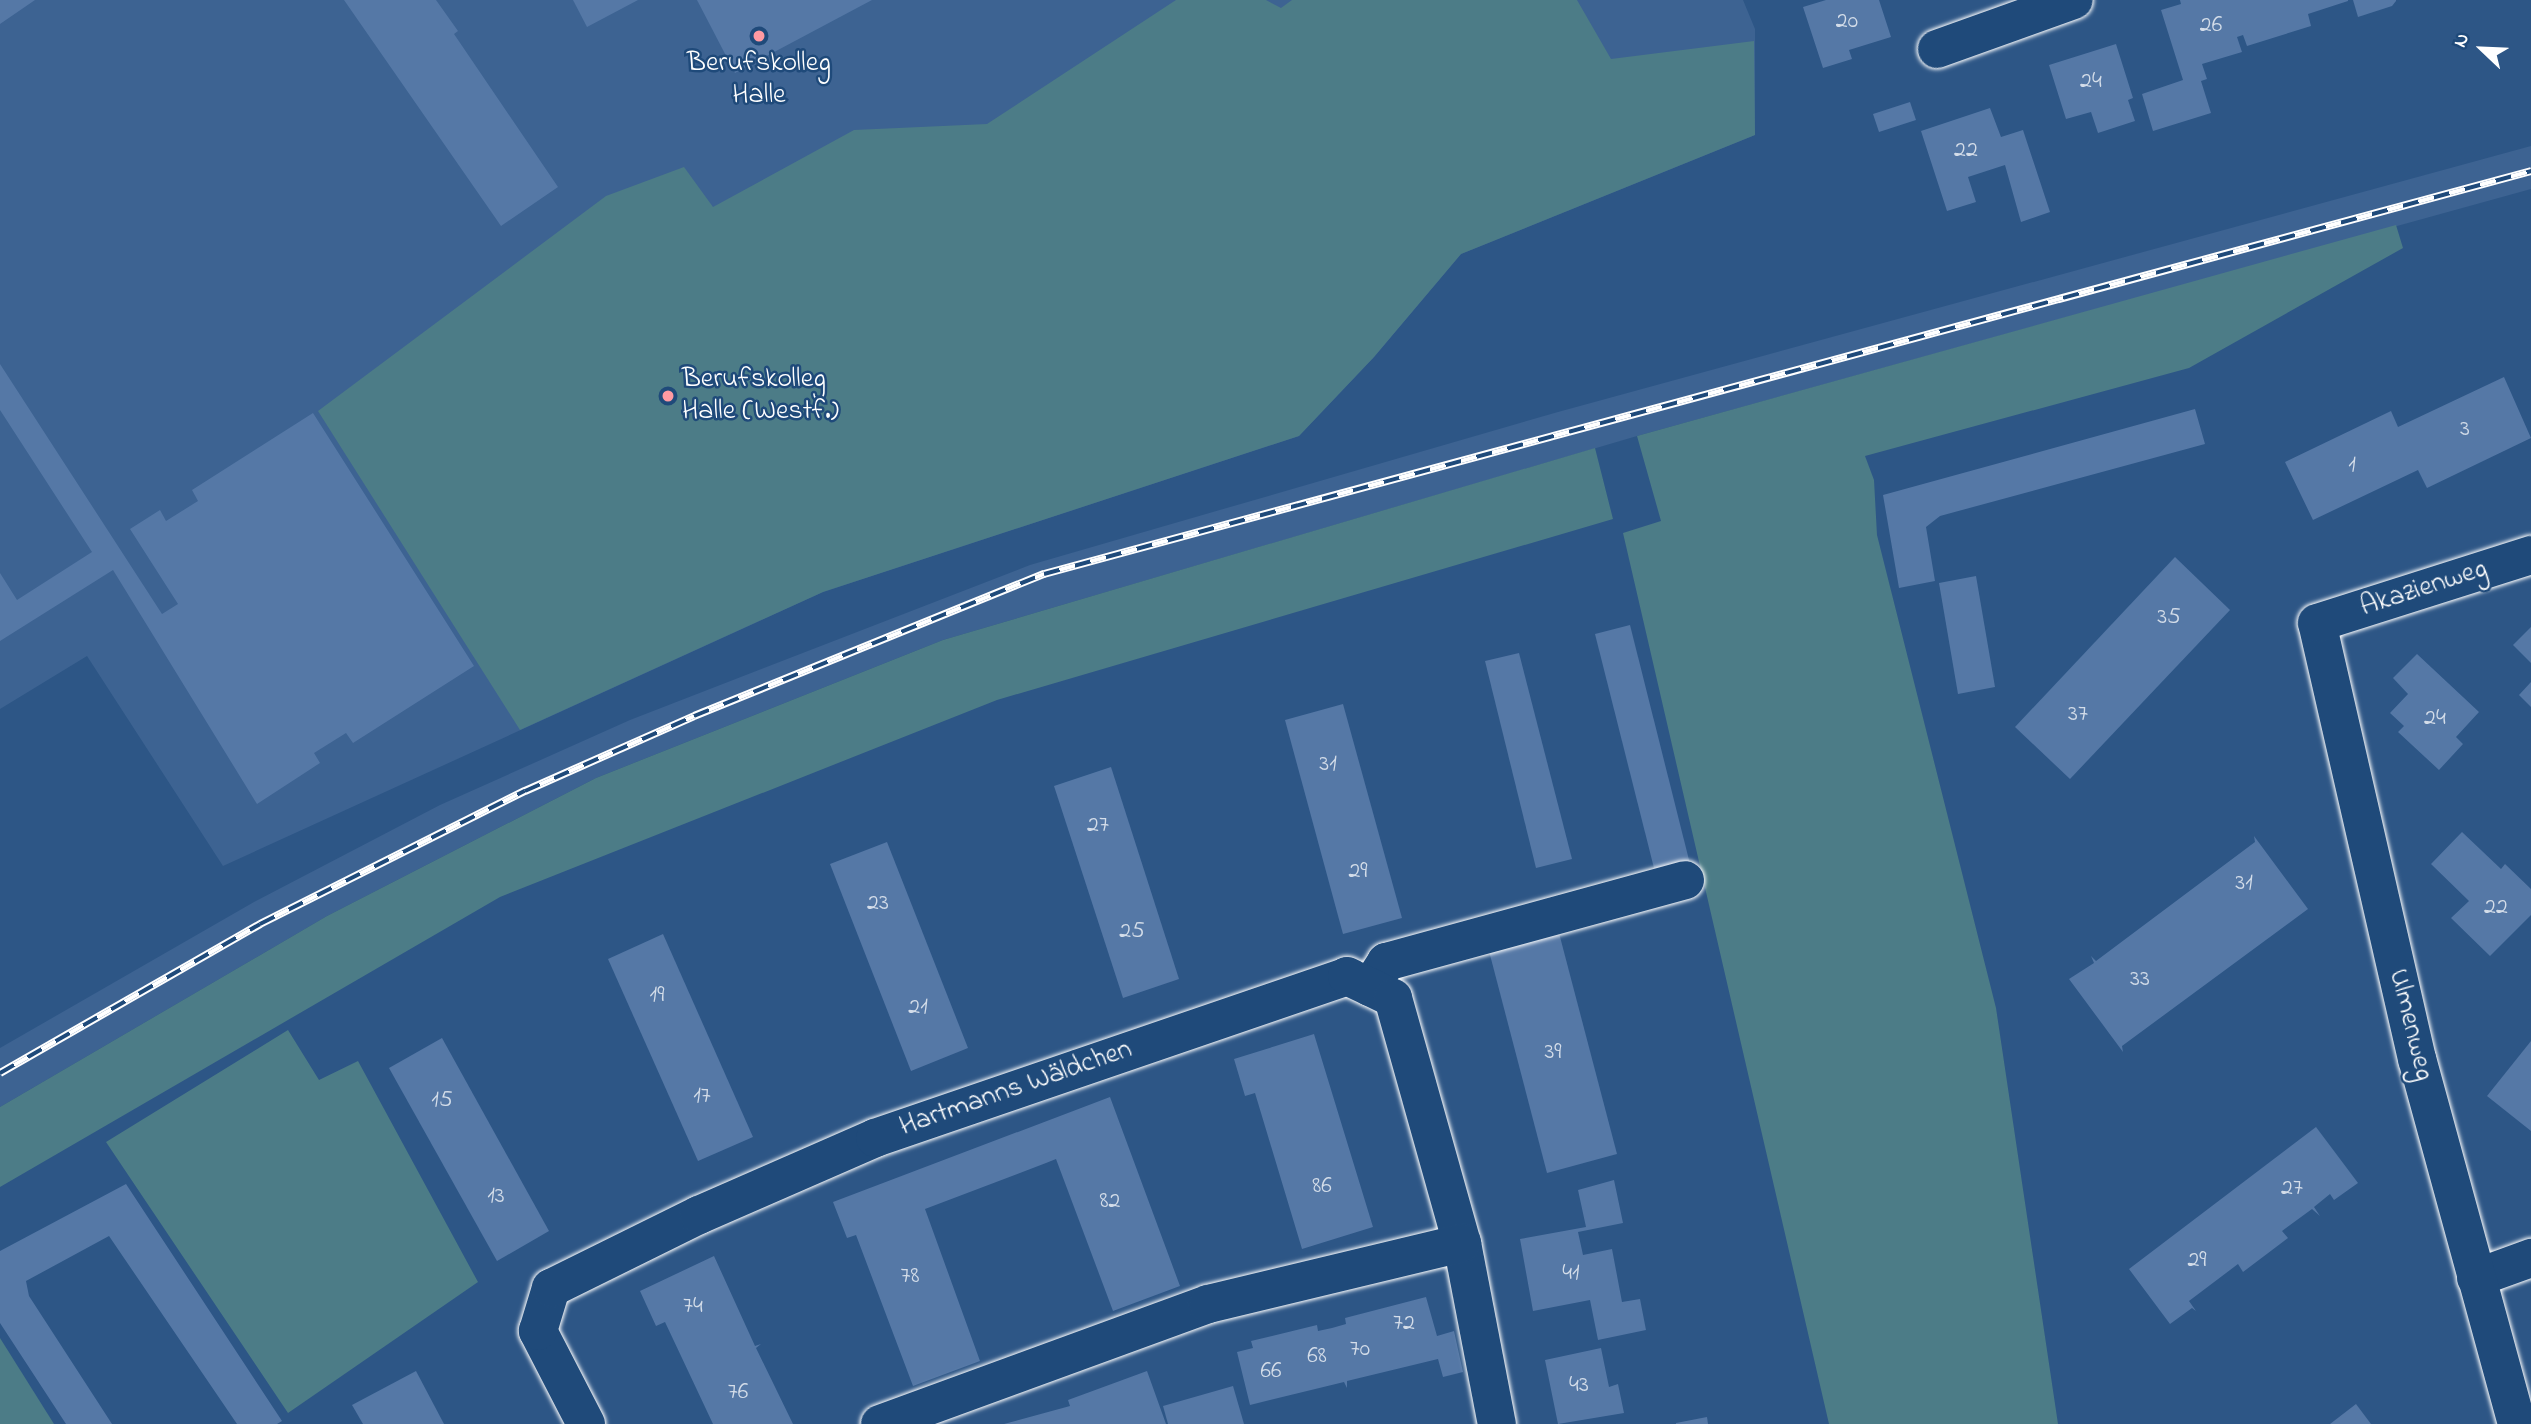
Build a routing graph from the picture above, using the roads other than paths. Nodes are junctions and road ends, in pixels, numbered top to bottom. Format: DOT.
graph roads {
  1 [pos="2074,0"];
  2 [pos="1937,49"];
  3 [pos="2531,555"];
  4 [pos="2316,623"];
  5 [pos="1685,880"];
  6 [pos="1370,987"];
  7 [pos="1462,1243"];
  8 [pos="2531,1258"];
  9 [pos="2476,1278"];
  10 [pos="586,1424"];
  11 [pos="880,1424"];
  12 [pos="1497,1424"];
  13 [pos="2516,1424"];
  1 -- 2 [label="street"];
  3 -- 4 [label="street, Akazienweg"];
  4 -- 9 [label="street, Ulmenweg"];
  5 -- 6 [label="street"];
  6 -- 7 [label="street, Hartmanns Wäldchen"];
  6 -- 10 [label="street, Hartmanns Wäldchen"];
  7 -- 11 [label="street"];
  7 -- 12 [label="street, Hartmanns Wäldchen"];
  8 -- 9 [label="street"];
  9 -- 13 [label="street, Ulmenweg"];
}
